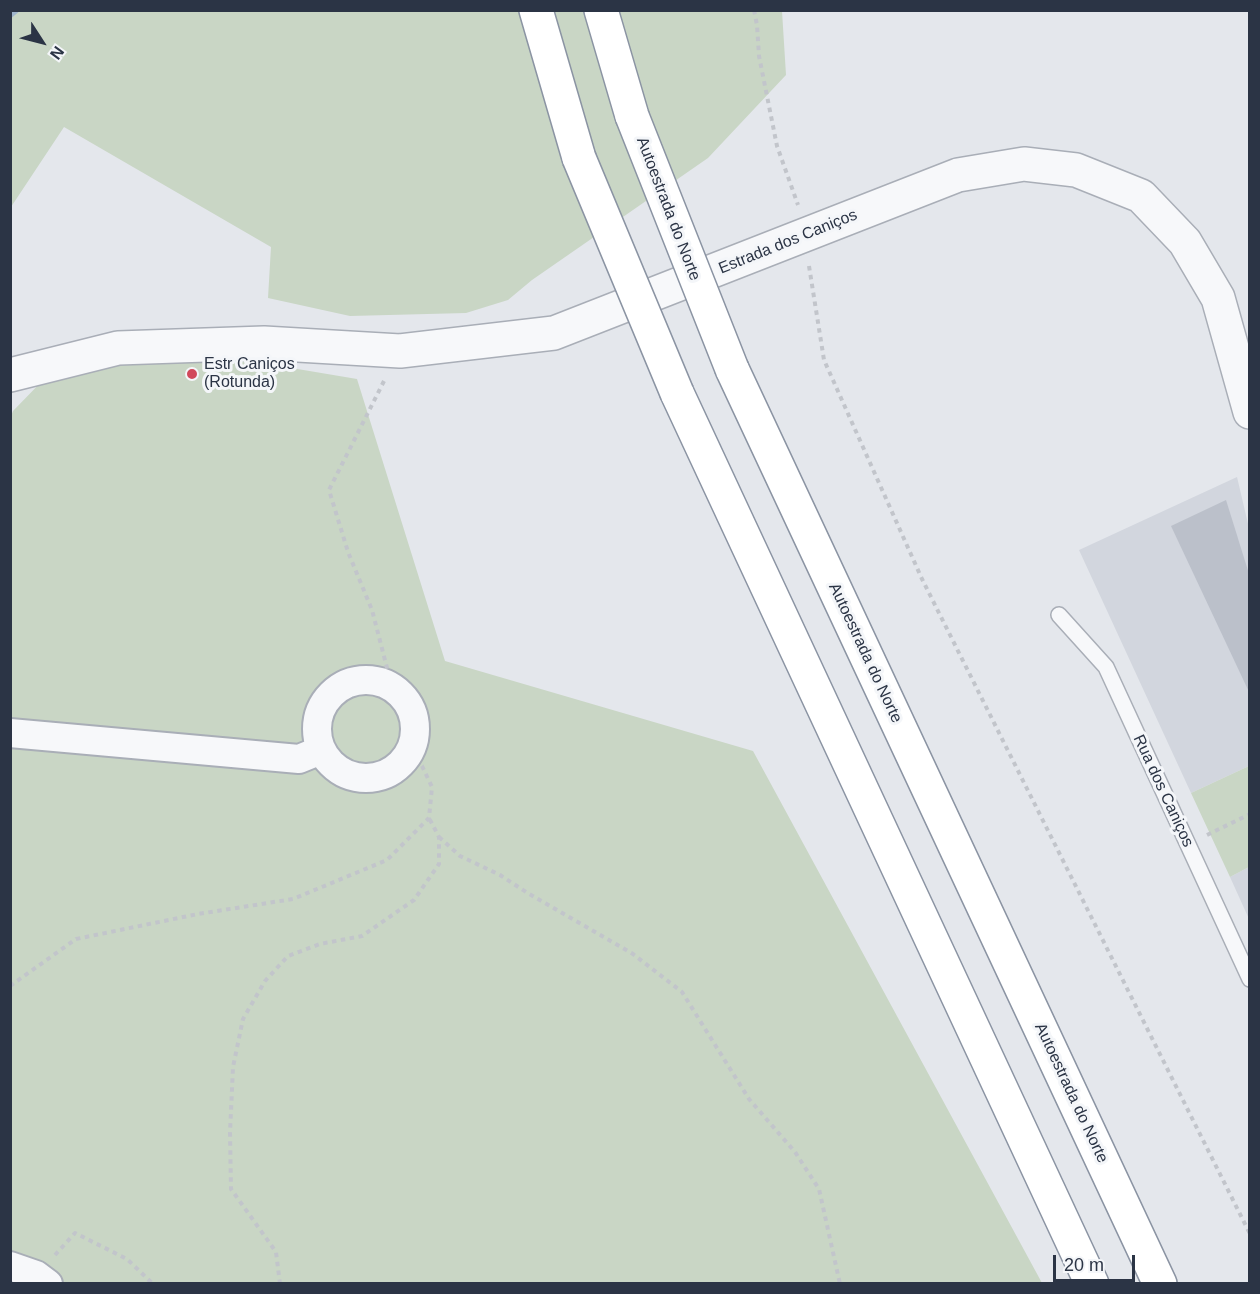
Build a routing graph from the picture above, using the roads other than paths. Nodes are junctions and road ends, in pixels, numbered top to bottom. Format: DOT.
graph roads {
  1 [pos="536,10"];
  2 [pos="601,10"];
  3 [pos="10,375"];
  4 [pos="1250,412"];
  5 [pos="1059,615"];
  6 [pos="10,733"];
  7 [pos="321,750"];
  8 [pos="1250,979"];
  9 [pos="10,1266"];
  10 [pos="48,1284"];
  11 [pos="1092,1284"];
  12 [pos="1160,1284"];
  1 -- 11 [label="highway, bridge"];
  2 -- 12 [label="highway, Autoestrada do Norte, bridge"];
  3 -- 4 [label="street, Estrada dos Caniços"];
  5 -- 8 [label="lane, Rua dos Caniços"];
  6 -- 7 [label="street"];
  7 -- 7 [label="street"];
  9 -- 10 [label="street"];
}
